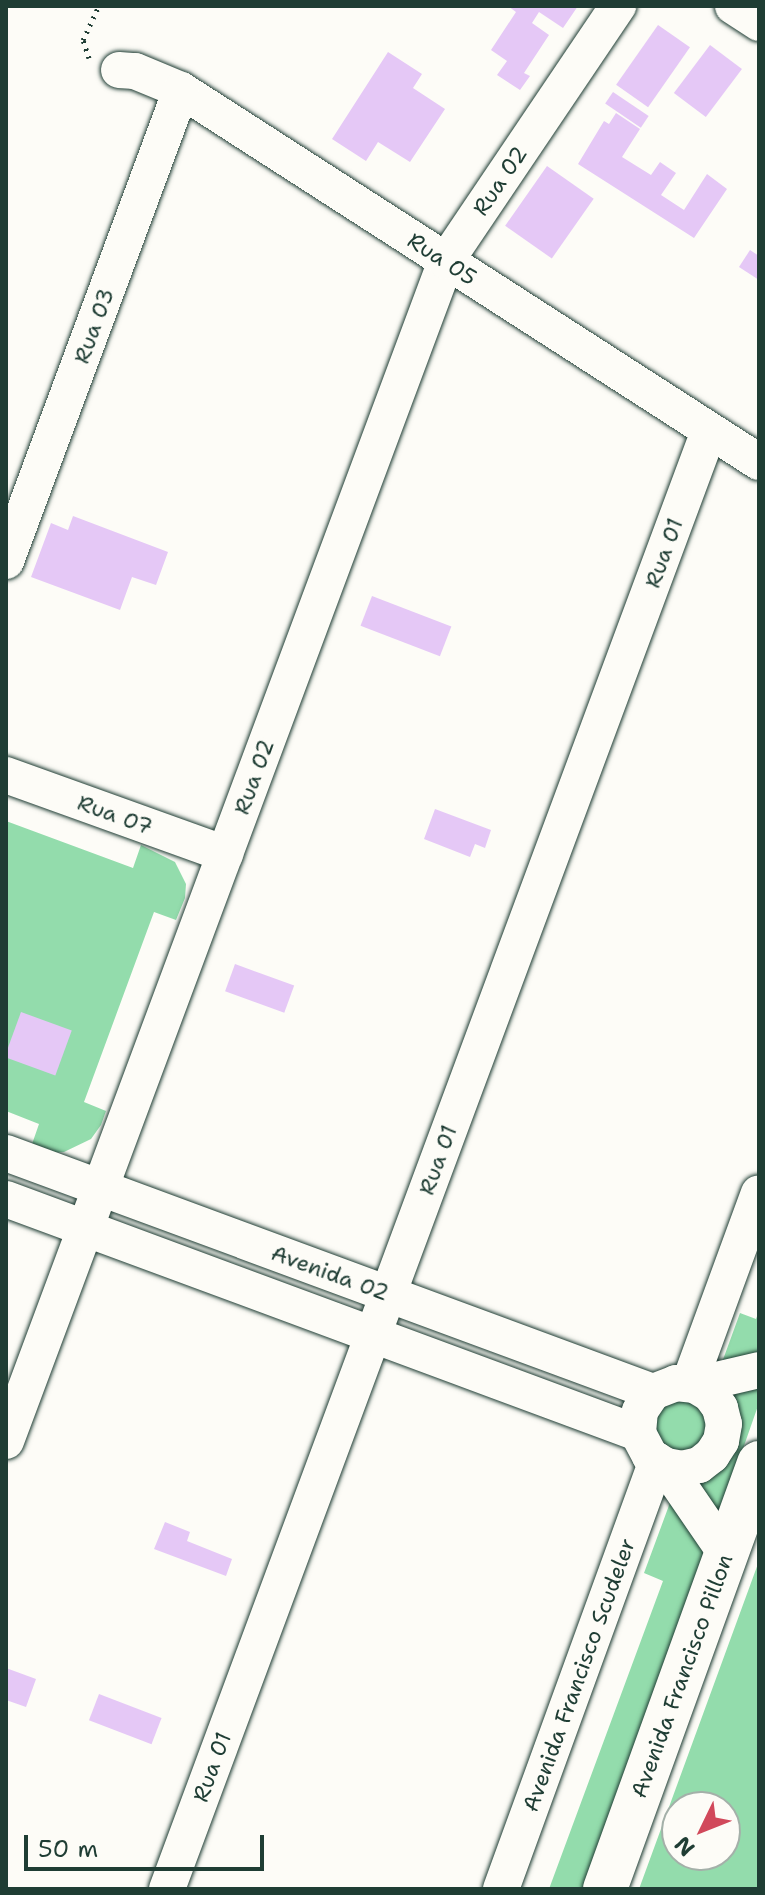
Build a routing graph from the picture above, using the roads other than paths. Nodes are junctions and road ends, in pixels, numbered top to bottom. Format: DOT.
graph roads {
  1 [pos="618,6"];
  2 [pos="733,6"];
  3 [pos="759,23"];
  4 [pos="119,70"];
  5 [pos="181,90"];
  6 [pos="446,261"];
  7 [pos="709,431"];
  8 [pos="759,462"];
  9 [pos="13,523"];
  10 [pos="6,561"];
  11 [pos="6,775"];
  12 [pos="225,854"];
  13 [pos="6,1153"];
  14 [pos="100,1188"];
  15 [pos="759,1193"];
  16 [pos="6,1199"];
  17 [pos="85,1229"];
  18 [pos="388,1295"];
  19 [pos="373,1335"];
  20 [pos="759,1370"];
  21 [pos="692,1384"];
  22 [pos="653,1392"];
  23 [pos="6,1441"];
  24 [pos="654,1454"];
  25 [pos="759,1463"];
  26 [pos="727,1555"];
  27 [pos="167,1889"];
  28 [pos="501,1889"];
  29 [pos="605,1889"];
  1 -- 6 [label="street, Rua 02"];
  2 -- 3 [label="street"];
  4 -- 5 [label="street, Rua 05"];
  5 -- 6 [label="street, Rua 05"];
  5 -- 9 [label="street, Rua 03"];
  6 -- 7 [label="street, Rua 05"];
  6 -- 12 [label="street, Rua 02"];
  7 -- 8 [label="street, Rua 05"];
  7 -- 18 [label="street, Rua 01"];
  9 -- 10 [label="street, Rua 03"];
  11 -- 12 [label="street, Rua 07"];
  12 -- 14 [label="street, Rua 02"];
  13 -- 14 [label="street, Avenida 02"];
  14 -- 17 [label="street, Rua 02"];
  14 -- 18 [label="street, Avenida 02"];
  15 -- 21 [label="street"];
  16 -- 17 [label="street, Avenida 02"];
  17 -- 19 [label="street, Avenida 02"];
  17 -- 23 [label="street, Rua 02"];
  18 -- 19 [label="street, Rua 01"];
  18 -- 22 [label="street, Avenida 02"];
  19 -- 24 [label="street, Avenida 02"];
  19 -- 27 [label="street, Rua 01"];
  20 -- 21 [label="street"];
  21 -- 22 [label="street"];
  21 -- 24 [label="street"];
  22 -- 24 [label="street"];
  24 -- 26 [label="street"];
  24 -- 28 [label="street, Avenida Francisco Scudeler"];
  25 -- 26 [label="main road, Avenida Francisco Pillon"];
  26 -- 29 [label="main road, Avenida Francisco Pillon"];
}
